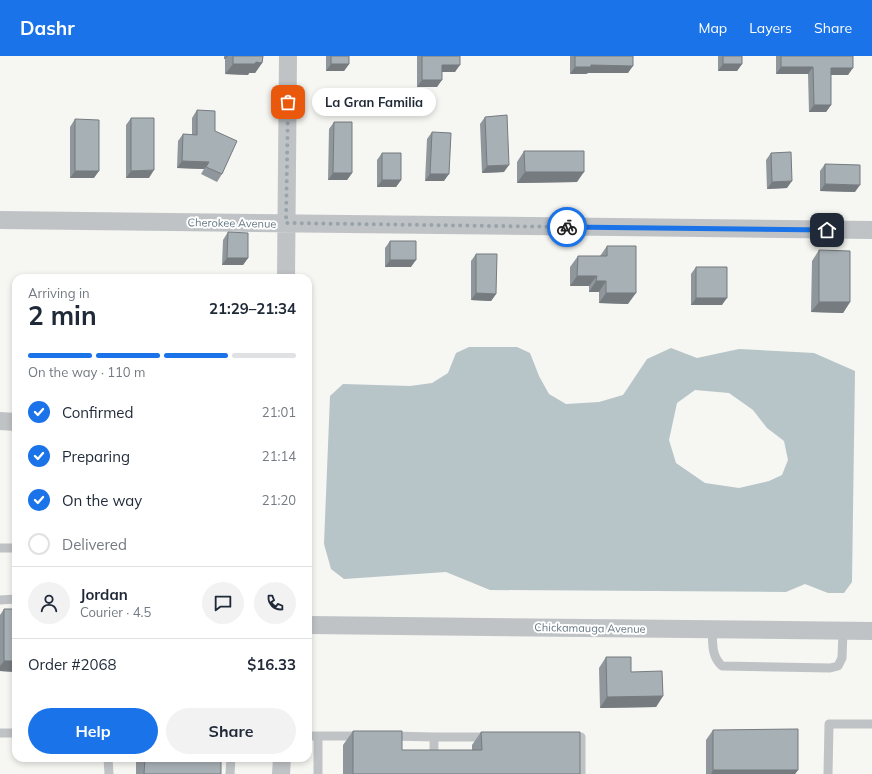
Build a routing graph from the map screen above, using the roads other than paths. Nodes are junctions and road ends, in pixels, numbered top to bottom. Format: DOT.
graph roads {
  1 [pos="288,56"];
  2 [pos="0,220"];
  3 [pos="286,223"];
  4 [pos="872,230"];
  5 [pos="286,274"];
  6 [pos="0,421"];
  7 [pos="12,422"];
  8 [pos="0,548"];
  9 [pos="12,548"];
  10 [pos="0,600"];
  11 [pos="12,600"];
  12 [pos="312,625"];
  13 [pos="712,629"];
  14 [pos="843,631"];
  15 [pos="872,631"];
  16 [pos="872,724"];
  17 [pos="0,733"];
  18 [pos="12,733"];
  19 [pos="312,736"];
  20 [pos="318,736"];
  21 [pos="434,737"];
  22 [pos="496,737"];
  23 [pos="557,737"];
  24 [pos="434,755"];
  25 [pos="108,762"];
  26 [pos="231,762"];
  27 [pos="282,762"];
  28 [pos="109,774"];
  29 [pos="230,774"];
  30 [pos="282,774"];
  31 [pos="318,774"];
  32 [pos="580,774"];
  33 [pos="828,774"];
  1 -- 3 [label="street"];
  2 -- 3 [label="street, Cherokee Avenue"];
  3 -- 4 [label="street, Cherokee Avenue"];
  3 -- 5 [label="street"];
  6 -- 7 [label="street"];
  8 -- 9 [label="lane"];
  10 -- 11 [label="lane"];
  12 -- 13 [label="street, Chickamauga Avenue"];
  13 -- 14 [label="street, Chickamauga Avenue"];
  13 -- 14 [label="lane"];
  14 -- 15 [label="street, Chickamauga Avenue"];
  16 -- 33 [label="lane"];
  17 -- 18 [label="lane"];
  19 -- 20 [label="lane"];
  20 -- 21 [label="lane"];
  20 -- 31 [label="lane"];
  21 -- 22 [label="lane"];
  21 -- 24 [label="lane"];
  23 -- 32 [label="lane"];
  25 -- 28 [label="lane"];
  26 -- 29 [label="lane"];
  27 -- 30 [label="street"];
}
